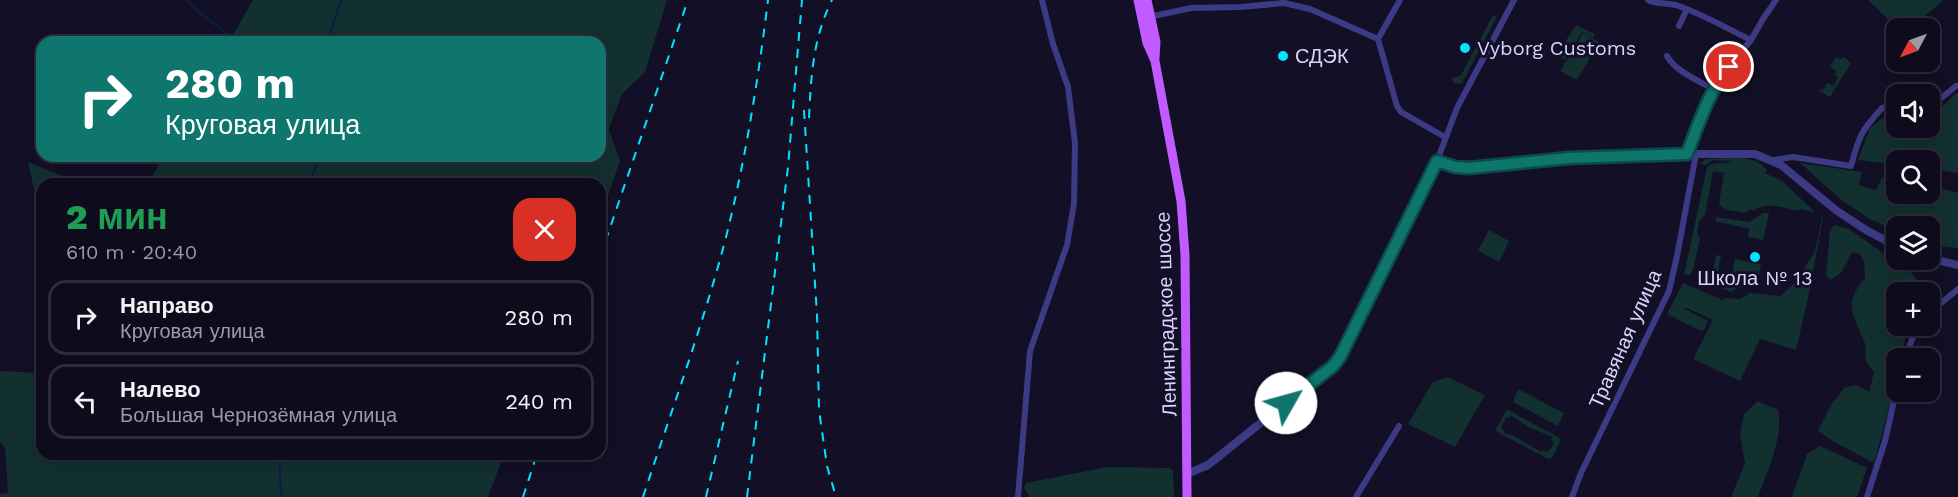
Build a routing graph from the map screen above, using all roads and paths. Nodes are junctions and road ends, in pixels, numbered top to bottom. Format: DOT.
graph roads {
  1 [pos="1042,0"];
  2 [pos="1138,0"];
  3 [pos="1147,0"];
  4 [pos="1400,0"];
  5 [pos="1514,0"];
  6 [pos="1648,0"];
  7 [pos="1776,0"];
  8 [pos="1190,4"];
  9 [pos="1687,9"];
  10 [pos="1146,18"];
  11 [pos="1678,26"];
  12 [pos="1378,39"];
  13 [pos="1751,40"];
  14 [pos="1667,56"];
  15 [pos="1956,86"];
  16 [pos="1713,89"];
  17 [pos="1940,99"];
  18 [pos="1886,107"];
  19 [pos="1445,137"];
  20 [pos="1692,154"];
  21 [pos="1773,160"];
  22 [pos="1437,161"];
  23 [pos="1886,241"];
  24 [pos="1940,261"];
  25 [pos="1958,265"];
  26 [pos="1958,289"];
  27 [pos="1940,304"];
  28 [pos="1894,402"];
  29 [pos="1399,426"];
  30 [pos="1187,474"];
  31 [pos="1018,497"];
  32 [pos="1187,497"];
  33 [pos="1356,497"];
  34 [pos="1572,497"];
  35 [pos="1867,497"];
  1 -- 31 [label="street"];
  2 -- 10 [label="main road, Ленинградское шоссе"];
  3 -- 10 [label="main road, Ленинградское шоссе"];
  4 -- 12 [label="street"];
  5 -- 19 [label="street"];
  6 -- 9 [label="street"];
  7 -- 13 [label="street, Травяная улица"];
  8 -- 10 [label="street"];
  8 -- 12 [label="street"];
  9 -- 11 [label="street"];
  9 -- 13 [label="street"];
  10 -- 30 [label="main road, Ленинградское шоссе"];
  12 -- 19 [label="street"];
  13 -- 16 [label="street, Травяная улица"];
  14 -- 16 [label="street"];
  15 -- 17 [label="street"];
  16 -- 20 [label="street, Травяная улица"];
  18 -- 21 [label="street"];
  19 -- 22 [label="street"];
  20 -- 21 [label="street"];
  20 -- 22 [label="street"];
  20 -- 34 [label="street, Травяная улица"];
  21 -- 23 [label="street"];
  22 -- 30 [label="street"];
  24 -- 25 [label="street"];
  26 -- 27 [label="street"];
  28 -- 35 [label="street"];
  29 -- 33 [label="street"];
  30 -- 32 [label="main road, Ленинградское шоссе"];
}
